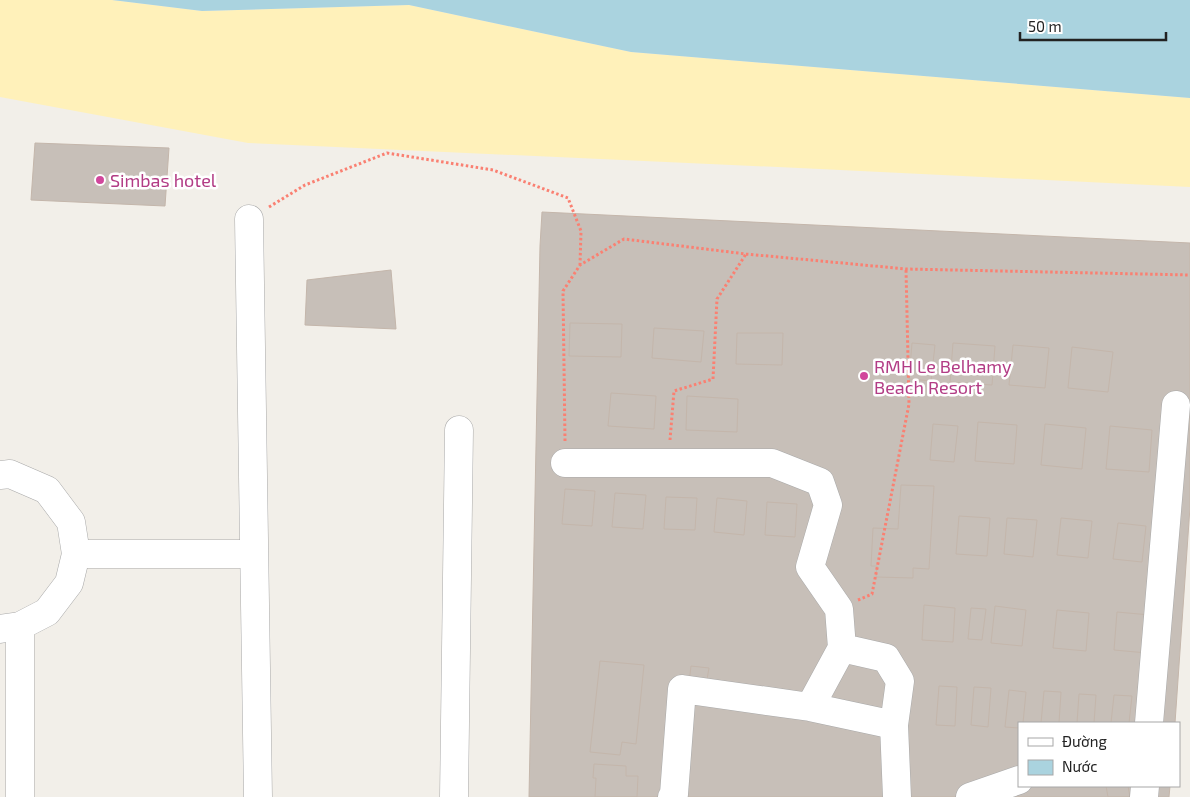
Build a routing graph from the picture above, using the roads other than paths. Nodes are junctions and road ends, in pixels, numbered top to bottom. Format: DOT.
graph roads {
  1 [pos="249,220"];
  2 [pos="1176,405"];
  3 [pos="459,430"];
  4 [pos="565,463"];
  5 [pos="0,475"];
  6 [pos="76,554"];
  7 [pos="254,554"];
  8 [pos="10,628"];
  9 [pos="842,648"];
  10 [pos="810,707"];
  11 [pos="1149,722"];
  12 [pos="894,725"];
  13 [pos="1018,780"];
  14 [pos="20,797"];
  15 [pos="258,797"];
  16 [pos="454,797"];
  17 [pos="672,797"];
  18 [pos="896,797"];
  19 [pos="970,797"];
  1 -- 7 [label="street"];
  2 -- 11 [label="street"];
  3 -- 16 [label="street"];
  4 -- 9 [label="street"];
  5 -- 6 [label="street"];
  6 -- 7 [label="street"];
  6 -- 8 [label="street"];
  7 -- 15 [label="street"];
  8 -- 14 [label="street"];
  9 -- 10 [label="street"];
  9 -- 12 [label="street"];
  10 -- 12 [label="street"];
  10 -- 17 [label="street"];
  12 -- 18 [label="street"];
  13 -- 19 [label="street"];
}
